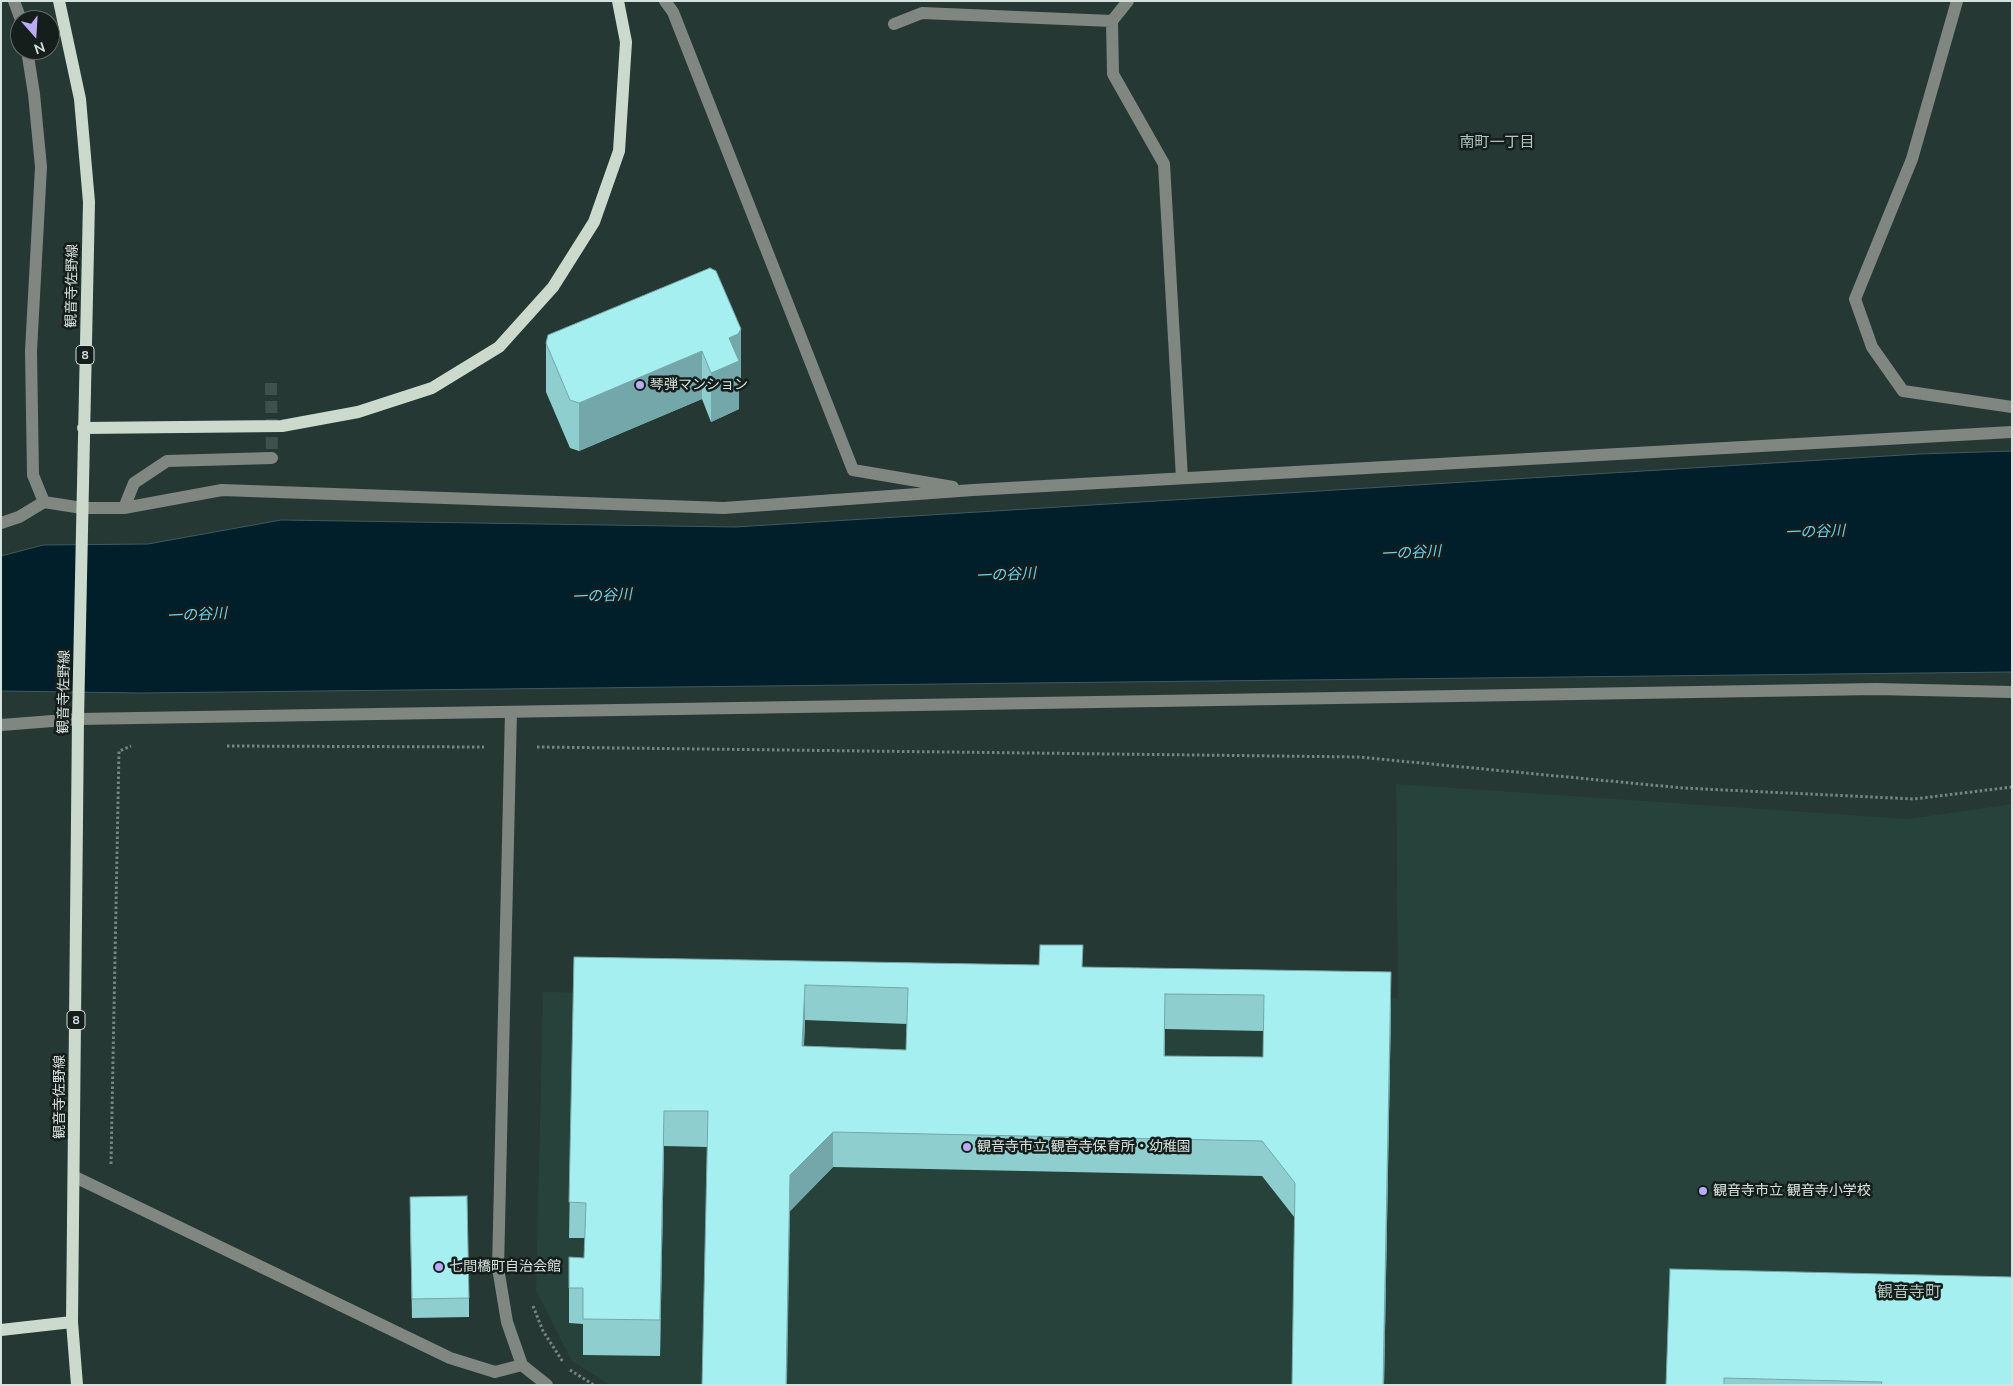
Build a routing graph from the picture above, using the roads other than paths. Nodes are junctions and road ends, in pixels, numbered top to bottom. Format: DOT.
graph roads {
  1 [pos="59,1"];
  2 [pos="618,1"];
  3 [pos="665,1"];
  4 [pos="1128,1"];
  5 [pos="1957,1"];
  6 [pos="1112,21"];
  7 [pos="894,24"];
  8 [pos="29,60"];
  9 [pos="2012,407"];
  10 [pos="83,428"];
  11 [pos="2012,432"];
  12 [pos="272,458"];
  13 [pos="1182,478"];
  14 [pos="973,490"];
  15 [pos="44,502"];
  16 [pos="82,508"];
  17 [pos="124,508"];
  18 [pos="1,523"];
  19 [pos="2012,692"];
  20 [pos="511,712"];
  21 [pos="78,719"];
  22 [pos="1,725"];
  23 [pos="75,1177"];
  24 [pos="72,1322"];
  25 [pos="1,1330"];
  26 [pos="522,1365"];
  27 [pos="77,1385"];
  28 [pos="547,1385"];
  1 -- 10 [label="main road, 観音寺佐野線 / 8"];
  2 -- 10 [label="main road"];
  3 -- 14 [label="street"];
  4 -- 6 [label="street"];
  5 -- 9 [label="street"];
  6 -- 7 [label="street"];
  6 -- 13 [label="street"];
  8 -- 15 [label="street"];
  10 -- 16 [label="main road, 観音寺佐野線 / 8"];
  11 -- 13 [label="street"];
  12 -- 17 [label="street"];
  13 -- 14 [label="street"];
  14 -- 17 [label="street"];
  15 -- 16 [label="street"];
  15 -- 18 [label="street"];
  16 -- 17 [label="street"];
  16 -- 21 [label="main road, 観音寺佐野線 / 8"];
  19 -- 20 [label="street"];
  20 -- 21 [label="street"];
  20 -- 26 [label="street"];
  21 -- 22 [label="street"];
  21 -- 23 [label="main road, 観音寺佐野線 / 8"];
  23 -- 24 [label="main road, 観音寺佐野線 / 8"];
  23 -- 26 [label="street"];
  24 -- 25 [label="main road"];
  24 -- 27 [label="main road, 観音寺佐野線 / 8"];
  26 -- 28 [label="street"];
}
